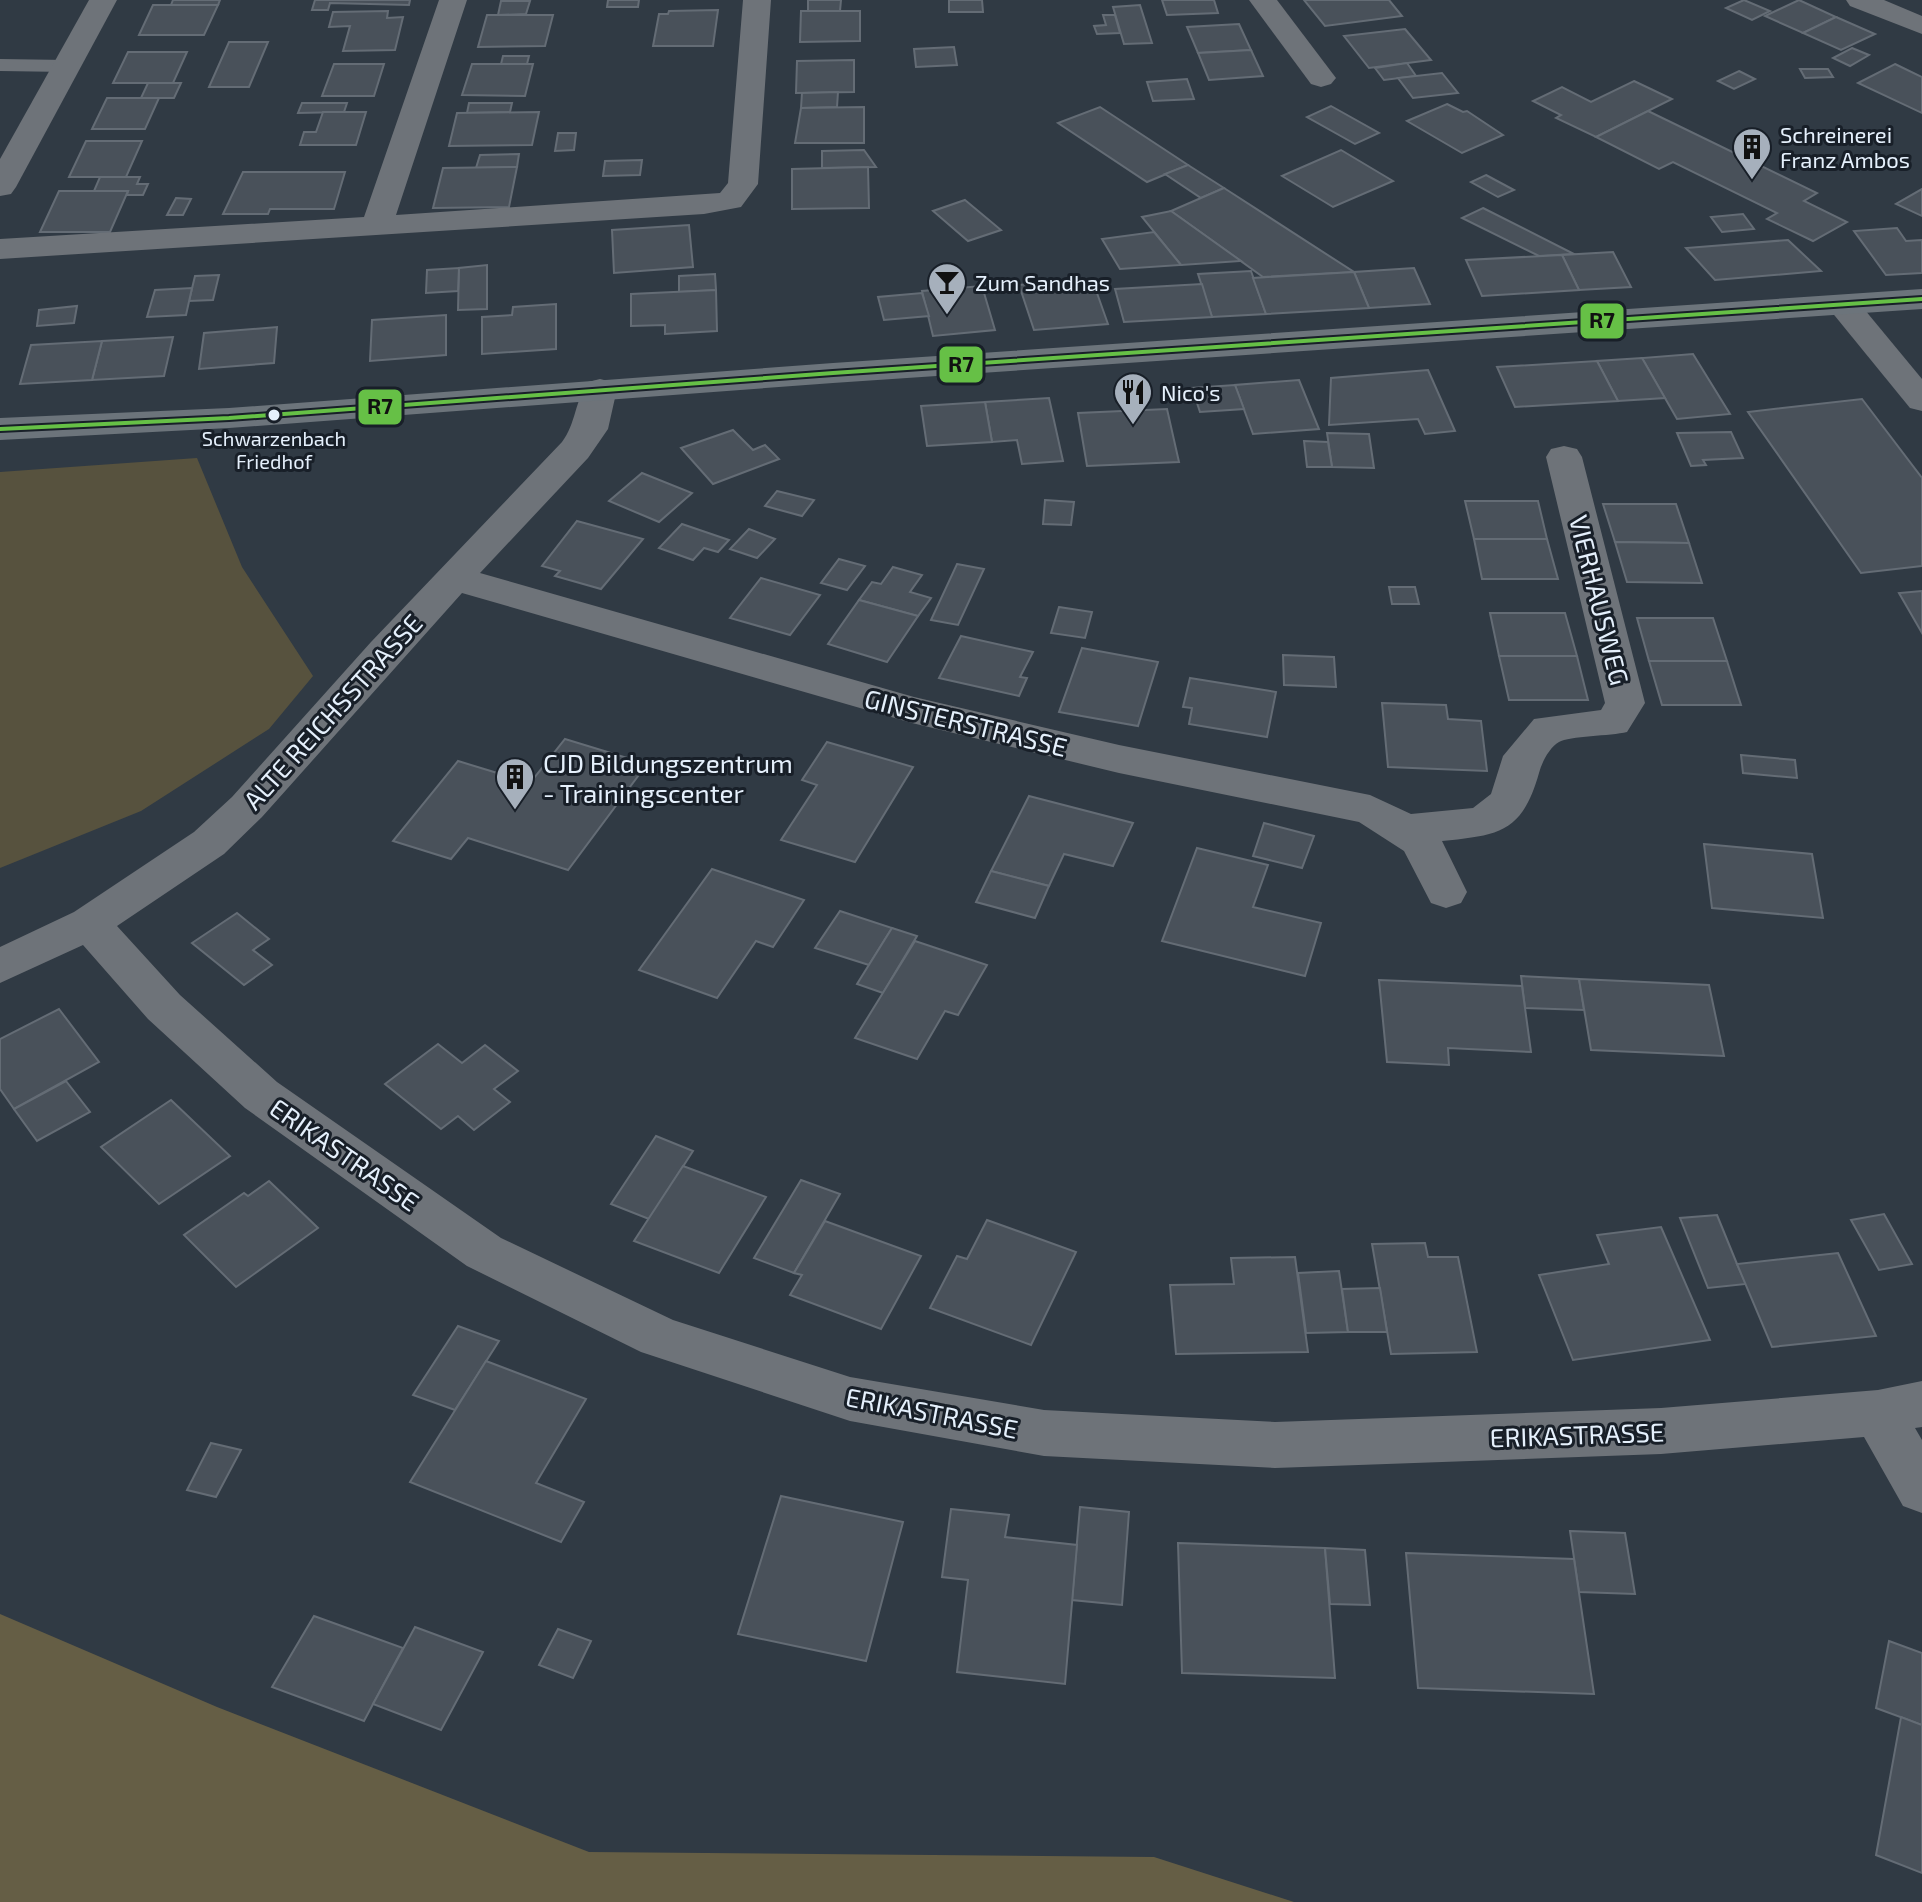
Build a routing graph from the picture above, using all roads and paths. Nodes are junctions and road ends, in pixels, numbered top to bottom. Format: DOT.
graph roads {
  1 [pos="103,0"];
  2 [pos="453,0"];
  3 [pos="757,0"];
  4 [pos="1263,0"];
  5 [pos="1860,0"];
  6 [pos="1922,26"];
  7 [pos="0,65"];
  8 [pos="67,66"];
  9 [pos="1321,78"];
  10 [pos="0,187"];
  11 [pos="377,225"];
  12 [pos="0,249"];
  13 [pos="1922,299"];
  14 [pos="1843,305"];
  15 [pos="600,389"];
  16 [pos="1922,401"];
  17 [pos="0,429"];
  18 [pos="1564,457"];
  19 [pos="454,578"];
  20 [pos="1407,829"];
  21 [pos="1446,892"];
  22 [pos="89,923"];
  23 [pos="0,966"];
  24 [pos="1900,1409"];
  25 [pos="1922,1489"];
  1 -- 8 [label="street"];
  2 -- 11 [label="street"];
  3 -- 11 [label="street"];
  4 -- 9 [label="street"];
  5 -- 6 [label="street"];
  7 -- 8 [label="lane"];
  8 -- 10 [label="street"];
  11 -- 12 [label="street"];
  13 -- 14 [label="main road"];
  14 -- 15 [label="main road"];
  14 -- 16 [label="street"];
  15 -- 17 [label="main road"];
  15 -- 19 [label="street, ALTE REICHSSTRASSE"];
  18 -- 20 [label="street, VIERHAUSWEG"];
  19 -- 20 [label="street, GINSTERSTRASSE"];
  19 -- 22 [label="street, ALTE REICHSSTRASSE"];
  20 -- 21 [label="street, GINSTERSTRASSE"];
  22 -- 23 [label="street, ALTE REICHSSTRASSE"];
  22 -- 24 [label="street, ERIKASTRASSE"];
  24 -- 25 [label="street"];
}
